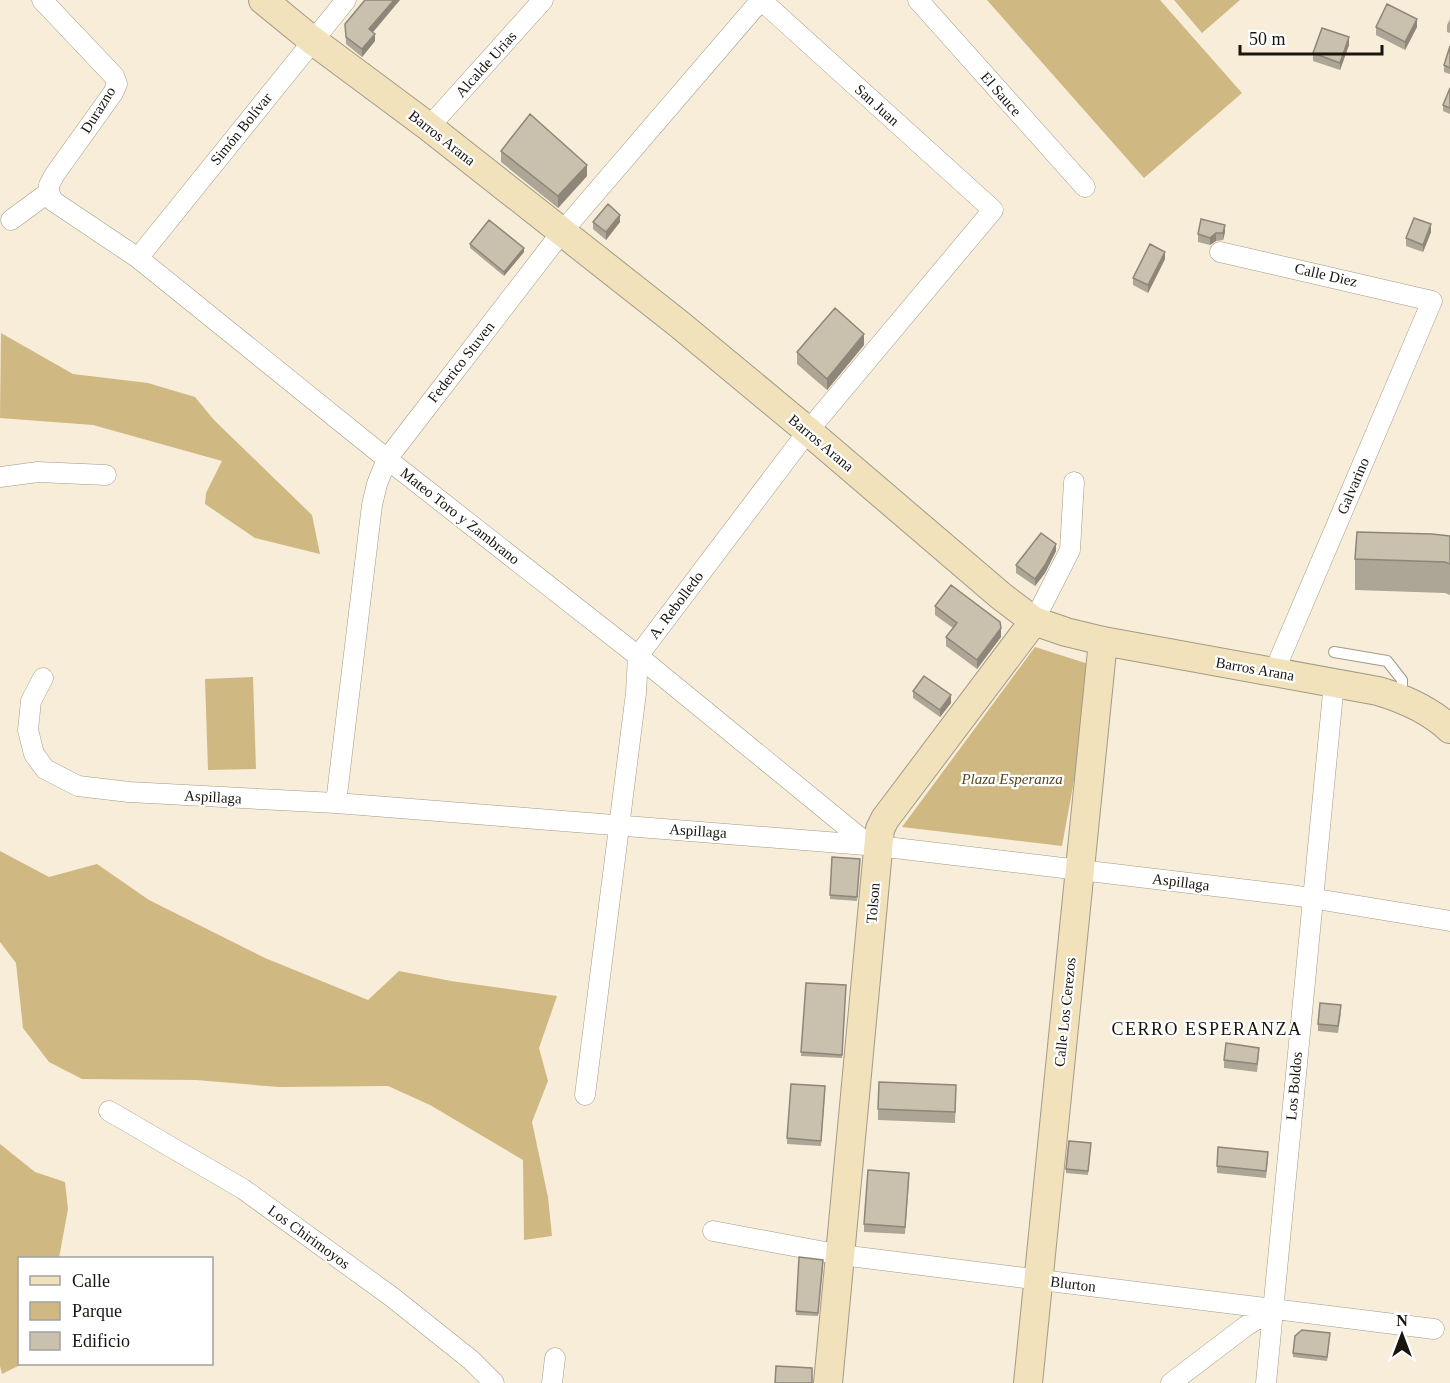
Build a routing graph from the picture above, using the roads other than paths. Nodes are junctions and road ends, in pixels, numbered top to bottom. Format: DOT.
graph roads {
  1 [pos="42,0"];
  2 [pos="263,0"];
  3 [pos="346,0"];
  4 [pos="543,0"];
  5 [pos="761,0"];
  6 [pos="918,0"];
  7 [pos="312,40"];
  8 [pos="429,127"];
  9 [pos="1084,187"];
  10 [pos="49,192"];
  11 [pos="993,210"];
  12 [pos="11,220"];
  13 [pos="561,233"];
  14 [pos="1220,252"];
  15 [pos="138,258"];
  16 [pos="1432,301"];
  17 [pos="808,431"];
  18 [pos="387,459"];
  19 [pos="106,475"];
  20 [pos="0,477"];
  21 [pos="1074,482"];
  22 [pos="1034,621"];
  23 [pos="1103,641"];
  24 [pos="1334,652"];
  25 [pos="638,656"];
  26 [pos="1274,672"];
  27 [pos="44,678"];
  28 [pos="1334,682"];
  29 [pos="1402,698"];
  30 [pos="1450,729"];
  31 [pos="336,803"];
  32 [pos="618,825"];
  33 [pos="874,845"];
  34 [pos="1080,869"];
  35 [pos="1311,899"];
  36 [pos="1450,921"];
  37 [pos="585,1095"];
  38 [pos="109,1111"];
  39 [pos="713,1231"];
  40 [pos="842,1255"];
  41 [pos="1037,1280"];
  42 [pos="1273,1309"];
  43 [pos="1434,1329"];
  44 [pos="555,1358"];
  45 [pos="494,1383"];
  46 [pos="552,1383"];
  47 [pos="828,1383"];
  48 [pos="1028,1383"];
  49 [pos="1172,1383"];
  50 [pos="1266,1383"];
  1 -- 10 [label="street, Durazno"];
  2 -- 7 [label="street, Barros Arana"];
  3 -- 7 [label="street, Simón Bolívar"];
  4 -- 8 [label="street, Alcalde Urias"];
  5 -- 11 [label="street, San Juan"];
  5 -- 13 [label="street, Federico Stuven"];
  6 -- 9 [label="street, El Sauce"];
  7 -- 8 [label="street, Barros Arana"];
  7 -- 15 [label="street, Simón Bolívar"];
  8 -- 13 [label="street, Barros Arana"];
  10 -- 12 [label="street, Durazno"];
  10 -- 15 [label="street, Mateo Toro y Zambrano"];
  11 -- 17 [label="street, A. Rebolledo"];
  13 -- 17 [label="street, Barros Arana"];
  13 -- 18 [label="street, Federico Stuven"];
  14 -- 16 [label="street, Calle Diez"];
  15 -- 18 [label="street, Mateo Toro y Zambrano"];
  16 -- 26 [label="street, Galvarino"];
  17 -- 22 [label="street, Barros Arana"];
  17 -- 25 [label="street, A. Rebolledo"];
  18 -- 25 [label="street, Mateo Toro y Zambrano"];
  18 -- 31 [label="street, Federico Stuven"];
  19 -- 20 [label="street"];
  21 -- 22 [label="street, Tolson"];
  22 -- 23 [label="street, Barros Arana"];
  22 -- 33 [label="street, Tolson"];
  23 -- 26 [label="street, Barros Arana"];
  23 -- 34 [label="street, Calle Los Cerezos"];
  24 -- 29 [label="lane"];
  25 -- 32 [label="street"];
  25 -- 33 [label="street, Mateo Toro y Zambrano"];
  26 -- 28 [label="street, Barros Arana"];
  27 -- 31 [label="street, Aspillaga"];
  28 -- 29 [label="street, Barros Arana"];
  28 -- 35 [label="street, Los Boldos"];
  29 -- 30 [label="street, Barros Arana"];
  31 -- 32 [label="street, Aspillaga"];
  32 -- 33 [label="street, Aspillaga"];
  32 -- 37 [label="street"];
  33 -- 34 [label="street, Aspillaga"];
  33 -- 40 [label="street, Tolson"];
  34 -- 35 [label="street, Aspillaga"];
  34 -- 41 [label="street, Calle Los Cerezos"];
  35 -- 36 [label="street, Aspillaga"];
  35 -- 42 [label="street, Los Boldos"];
  38 -- 45 [label="street, Los Chirimoyos"];
  39 -- 40 [label="street, Blurton"];
  40 -- 41 [label="street, Blurton"];
  40 -- 47 [label="street, Tolson"];
  41 -- 42 [label="street, Blurton"];
  41 -- 48 [label="street, Calle Los Cerezos"];
  42 -- 43 [label="street, Blurton"];
  42 -- 49 [label="street"];
  42 -- 50 [label="street, Los Boldos"];
  44 -- 46 [label="street"];
}
